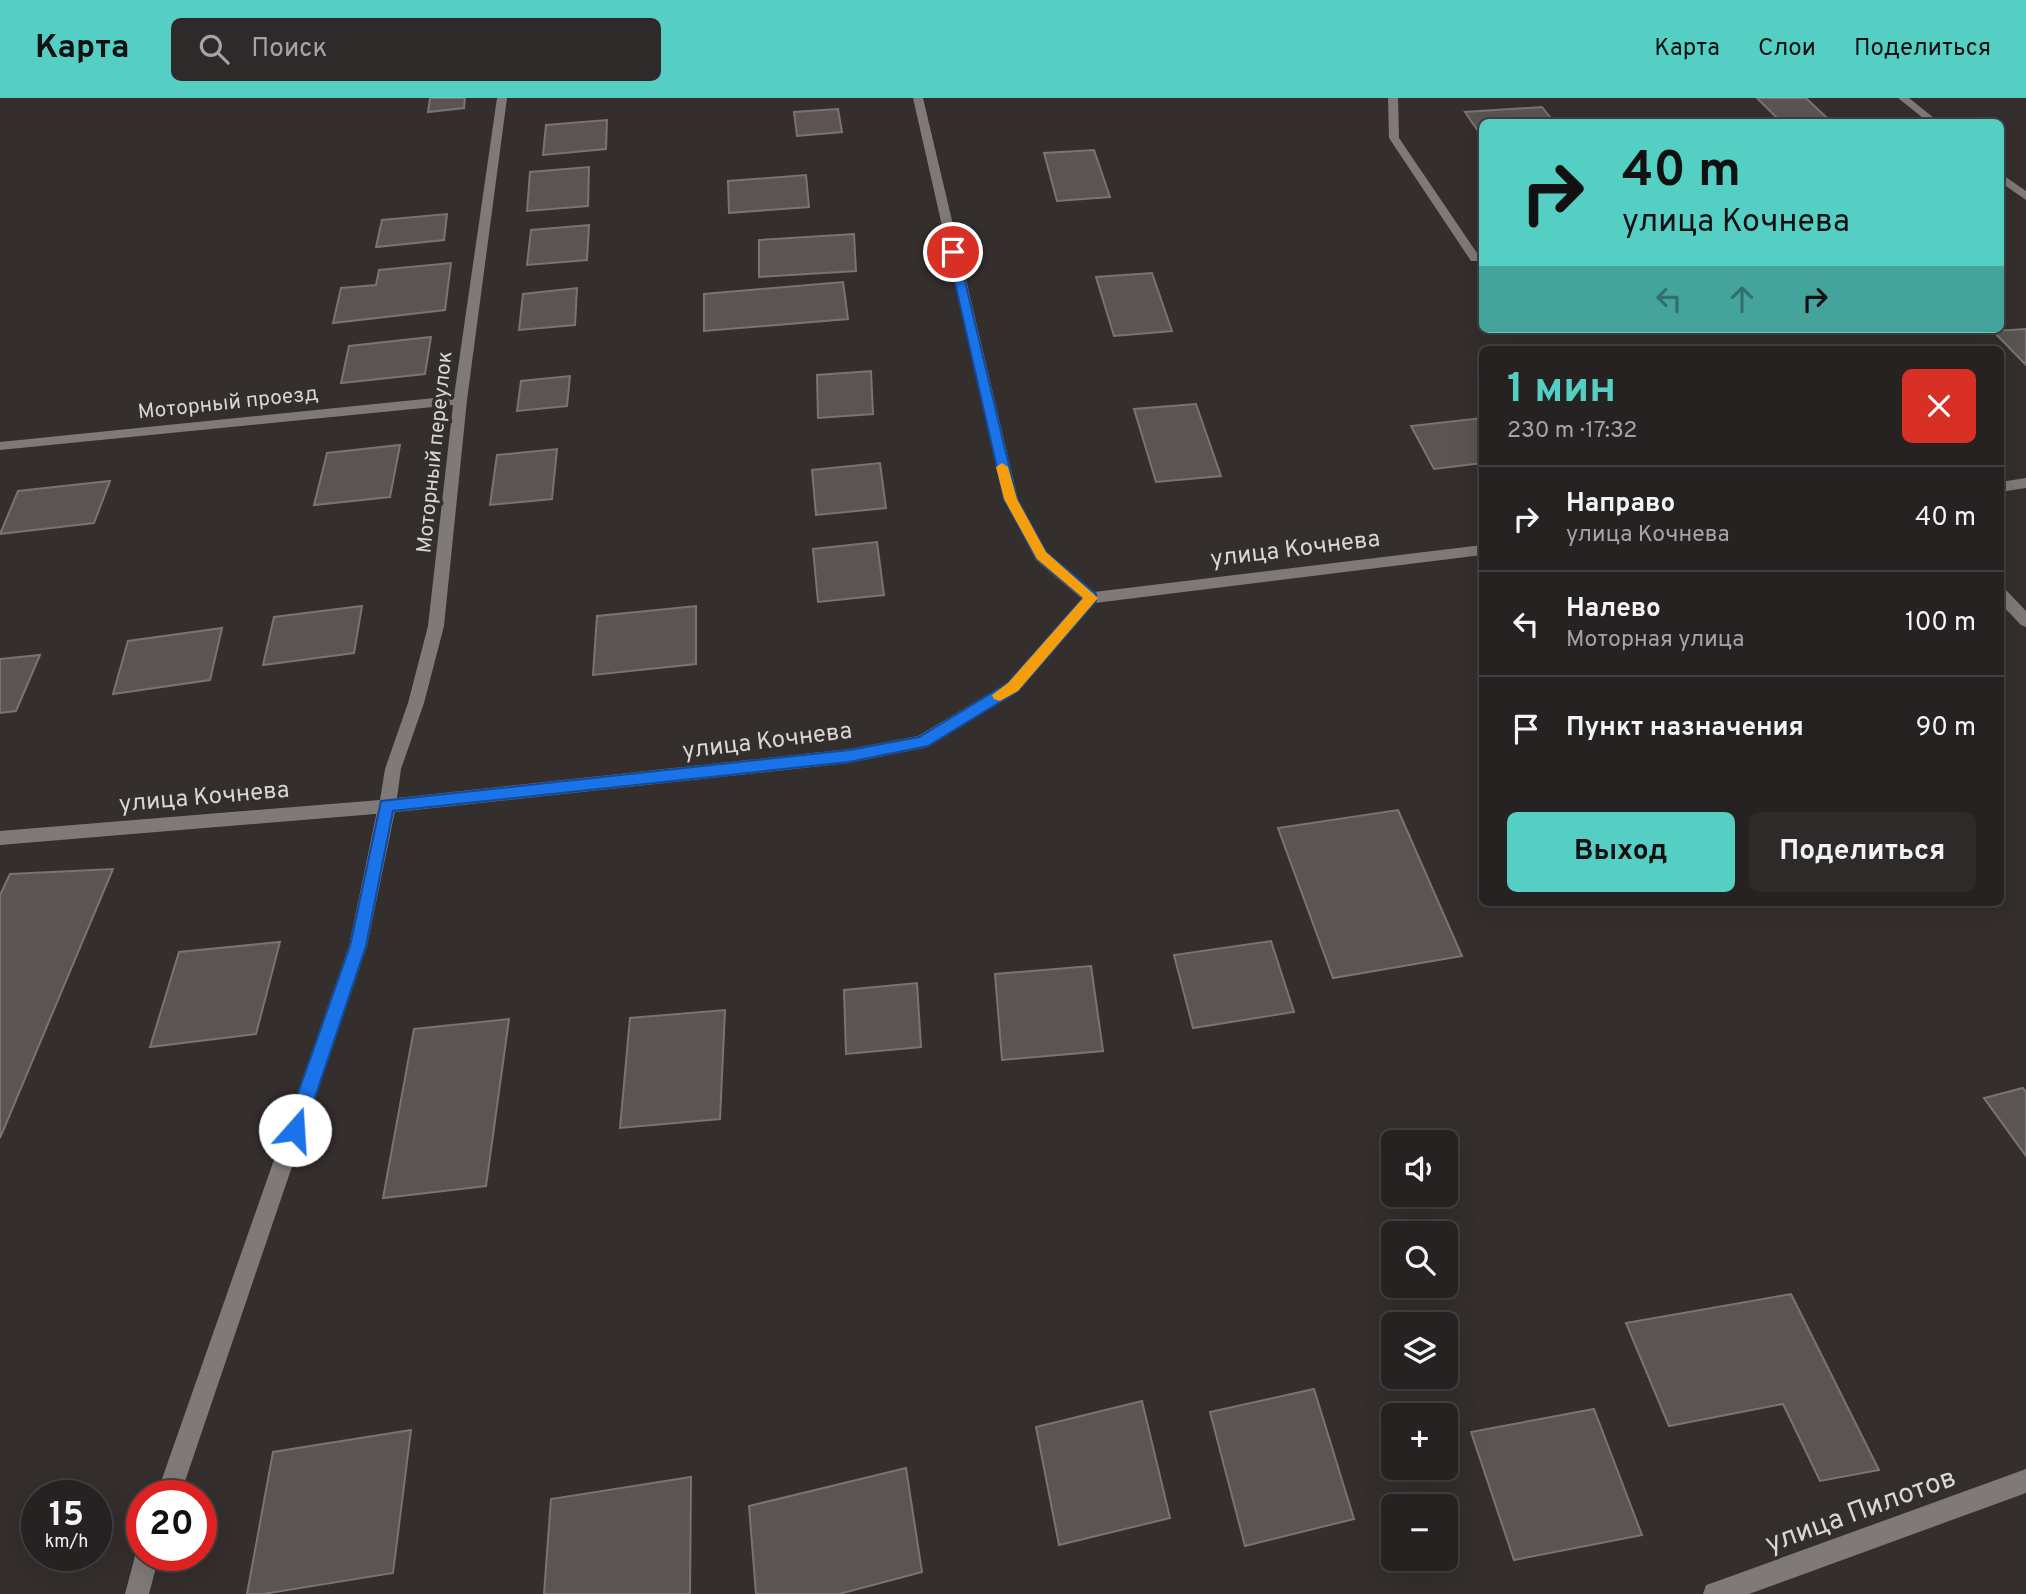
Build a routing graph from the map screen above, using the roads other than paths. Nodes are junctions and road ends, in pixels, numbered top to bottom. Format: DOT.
graph roads {
  1 [pos="502,98"];
  2 [pos="918,98"];
  3 [pos="1393,98"];
  4 [pos="1903,98"];
  5 [pos="1930,119"];
  6 [pos="2004,179"];
  7 [pos="2026,197"];
  8 [pos="1475,259"];
  9 [pos="460,400"];
  10 [pos="0,446"];
  11 [pos="2026,484"];
  12 [pos="2004,486"];
  13 [pos="1479,550"];
  14 [pos="2004,597"];
  15 [pos="1091,598"];
  16 [pos="2026,621"];
  17 [pos="387,806"];
  18 [pos="0,838"];
  19 [pos="174,1480"];
  20 [pos="2026,1481"];
  21 [pos="143,1571"];
  22 [pos="137,1594"];
  23 [pos="1715,1594"];
  1 -- 9 [label="street, Моторный переулок"];
  2 -- 15 [label="street"];
  3 -- 8 [label="street"];
  4 -- 5 [label="street"];
  6 -- 7 [label="street"];
  9 -- 10 [label="street, Моторный проезд"];
  9 -- 17 [label="street, Моторный переулок"];
  11 -- 12 [label="street"];
  13 -- 15 [label="street, улица Кочнева"];
  14 -- 16 [label="street"];
  15 -- 17 [label="street, улица Кочнева"];
  17 -- 18 [label="street, улица Кочнева"];
  17 -- 19 [label="street, Моторный переулок"];
  20 -- 23 [label="street, улица Пилотов"];
  21 -- 22 [label="street"];
}
